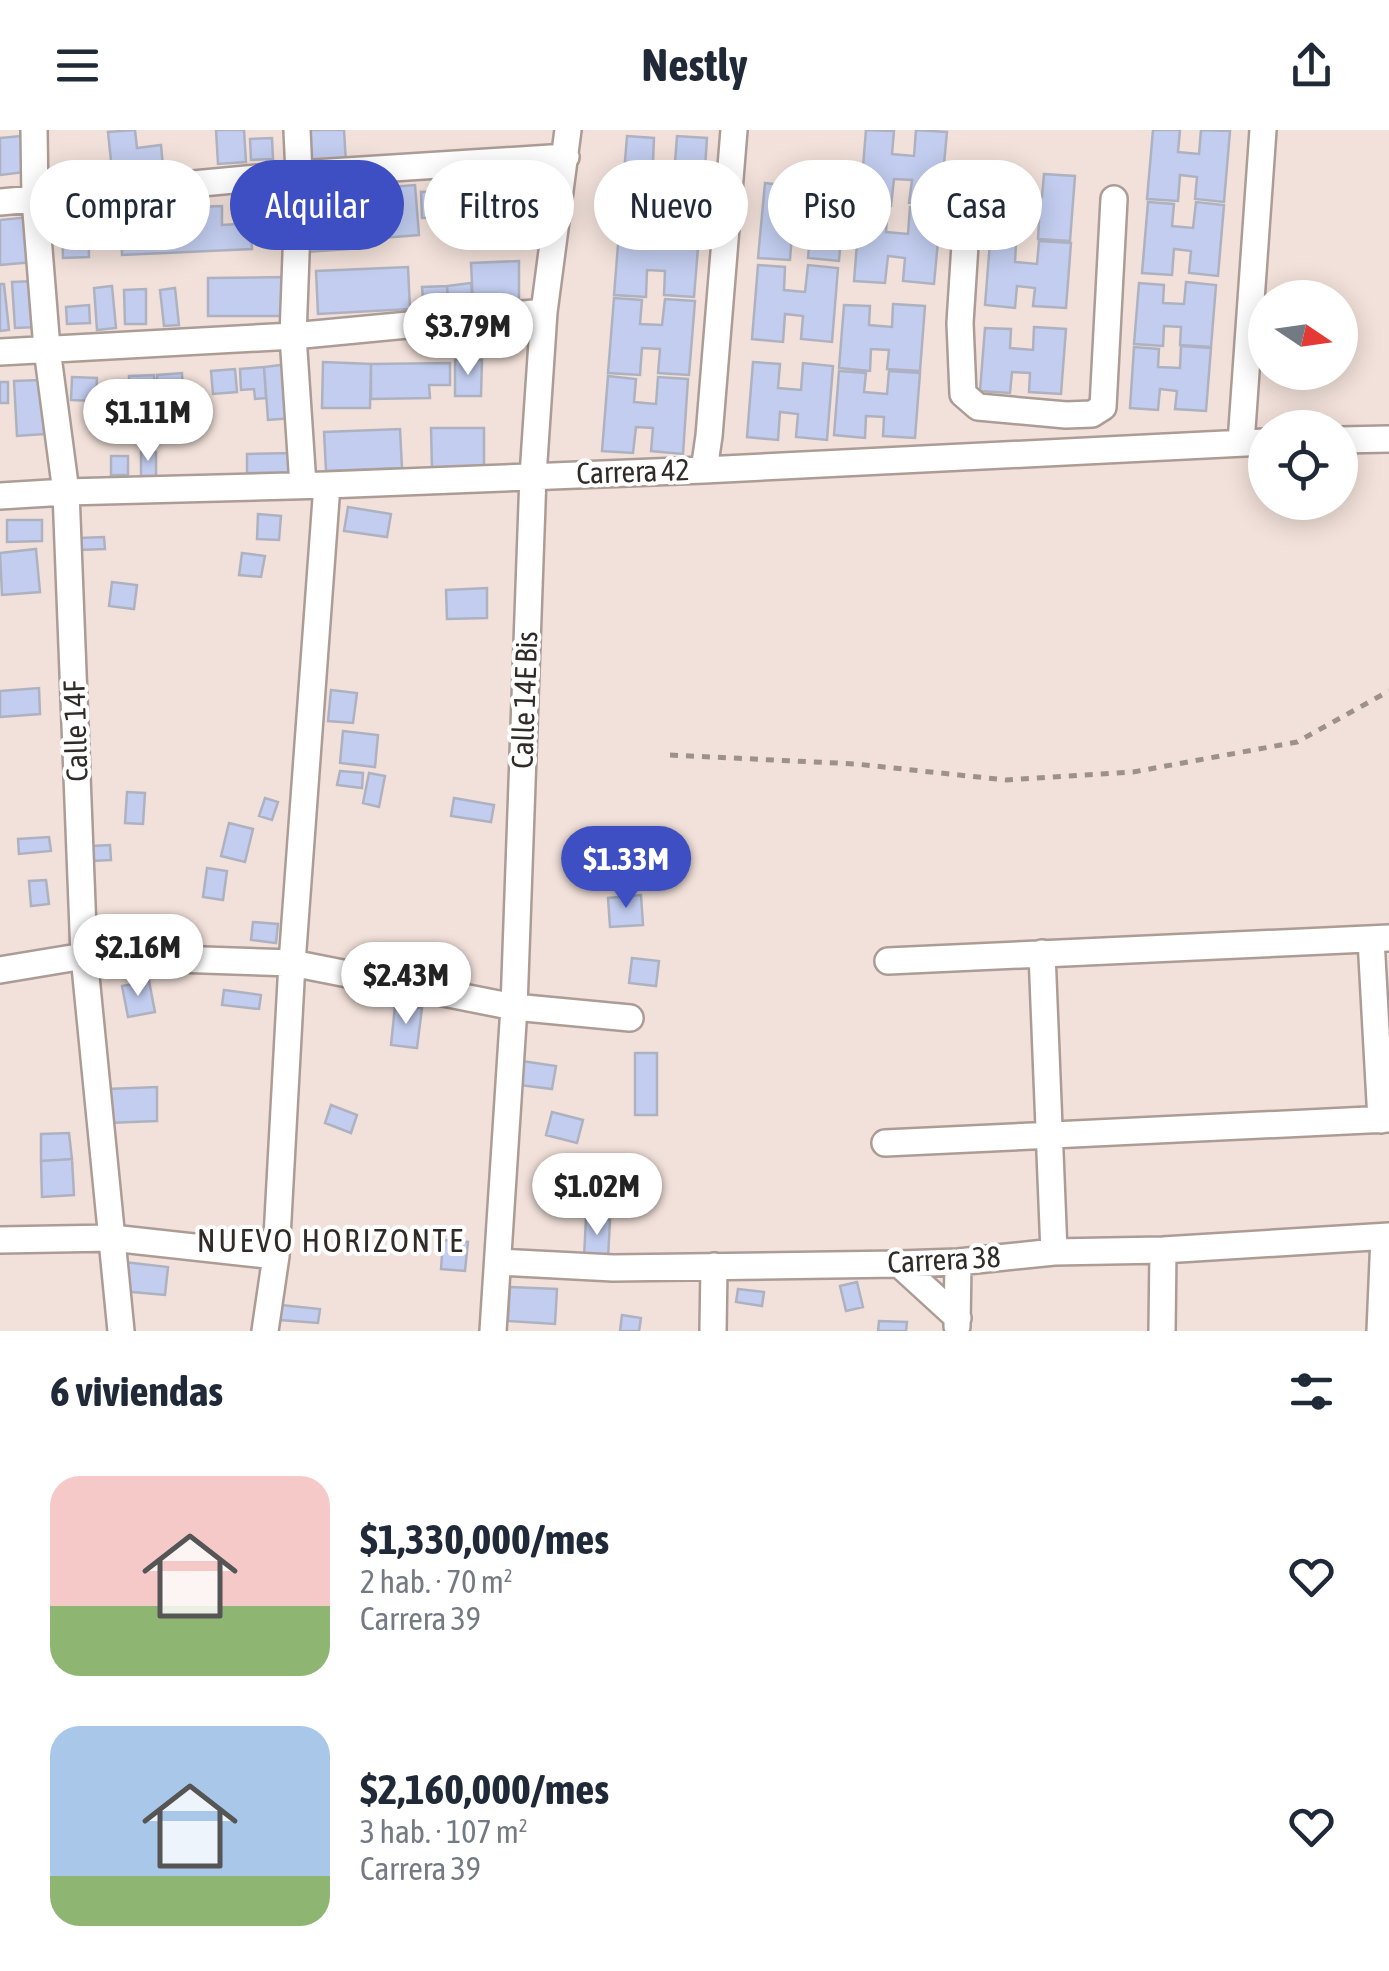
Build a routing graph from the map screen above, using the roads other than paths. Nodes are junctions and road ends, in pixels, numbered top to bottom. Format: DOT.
graph roads {
  1 [pos="34,130"];
  2 [pos="297,130"];
  3 [pos="568,130"];
  4 [pos="734,130"];
  5 [pos="1262,130"];
  6 [pos="566,157"];
  7 [pos="35,160"];
  8 [pos="298,160"];
  9 [pos="404,167"];
  10 [pos="1114,199"];
  11 [pos="30,200"];
  12 [pos="0,202"];
  13 [pos="40,250"];
  14 [pos="297,250"];
  15 [pos="964,250"];
  16 [pos="544,312"];
  17 [pos="294,336"];
  18 [pos="48,349"];
  19 [pos="0,352"];
  20 [pos="1254,410"];
  21 [pos="1038,412"];
  22 [pos="1389,439"];
  23 [pos="1358,440"];
  24 [pos="1248,443"];
  25 [pos="1039,453"];
  26 [pos="704,470"];
  27 [pos="533,476"];
  28 [pos="315,485"];
  29 [pos="66,492"];
  30 [pos="0,496"];
  31 [pos="1380,938"];
  32 [pos="1042,954"];
  33 [pos="84,956"];
  34 [pos="888,961"];
  35 [pos="292,963"];
  36 [pos="0,970"];
  37 [pos="514,1006"];
  38 [pos="630,1018"];
  39 [pos="1385,1119"];
  40 [pos="1049,1136"];
  41 [pos="884,1143"];
  42 [pos="1387,1236"];
  43 [pos="112,1238"];
  44 [pos="0,1240"];
  45 [pos="1163,1250"];
  46 [pos="1054,1252"];
  47 [pos="276,1256"];
  48 [pos="498,1262"];
  49 [pos="958,1262"];
  50 [pos="899,1264"];
  51 [pos="714,1266"];
  52 [pos="957,1325"];
  53 [pos="121,1331"];
  54 [pos="264,1331"];
  55 [pos="493,1331"];
  56 [pos="714,1331"];
  57 [pos="1162,1331"];
  58 [pos="1380,1331"];
  1 -- 7 [label="street, Calle 14F"];
  2 -- 8 [label="street"];
  3 -- 6 [label="street, Calle 14E Bis"];
  4 -- 26 [label="street"];
  5 -- 20 [label="street"];
  6 -- 9 [label="street"];
  6 -- 16 [label="street, Calle 14E Bis"];
  10 -- 21 [label="street"];
  11 -- 12 [label="street"];
  13 -- 18 [label="street, Calle 14F"];
  14 -- 17 [label="street"];
  15 -- 21 [label="street"];
  16 -- 17 [label="street"];
  16 -- 27 [label="street, Calle 14E Bis"];
  17 -- 18 [label="street"];
  17 -- 28 [label="street"];
  18 -- 19 [label="street"];
  18 -- 29 [label="street, Calle 14F"];
  21 -- 25 [label="street"];
  22 -- 23 [label="street"];
  24 -- 25 [label="street, Carrera 42"];
  25 -- 26 [label="street, Carrera 42"];
  26 -- 27 [label="street, Carrera 42"];
  27 -- 28 [label="street, Carrera 42"];
  27 -- 37 [label="street, Calle 14E Bis"];
  28 -- 29 [label="street, Carrera 42"];
  28 -- 35 [label="street"];
  29 -- 30 [label="street, Carrera 42"];
  29 -- 33 [label="street, Calle 14F"];
  31 -- 32 [label="street"];
  31 -- 39 [label="street"];
  32 -- 34 [label="street"];
  32 -- 40 [label="street"];
  33 -- 35 [label="street"];
  33 -- 36 [label="street"];
  33 -- 43 [label="street, Calle 14F"];
  35 -- 37 [label="street"];
  35 -- 47 [label="street"];
  37 -- 38 [label="street"];
  37 -- 48 [label="street, Calle 14E Bis"];
  39 -- 40 [label="street"];
  40 -- 41 [label="street"];
  40 -- 46 [label="street"];
  42 -- 45 [label="street, Carrera 38"];
  42 -- 58 [label="street"];
  43 -- 44 [label="street"];
  43 -- 47 [label="street"];
  43 -- 53 [label="street, Calle 14F"];
  45 -- 46 [label="street, Carrera 38"];
  45 -- 57 [label="street"];
  46 -- 49 [label="street, Carrera 38"];
  47 -- 54 [label="street"];
  48 -- 51 [label="street, Carrera 38"];
  48 -- 55 [label="street, Calle 14E Bis"];
  49 -- 50 [label="street, Carrera 38"];
  49 -- 52 [label="street"];
  50 -- 51 [label="street, Carrera 38"];
  50 -- 52 [label="street"];
  51 -- 56 [label="street"];
}
